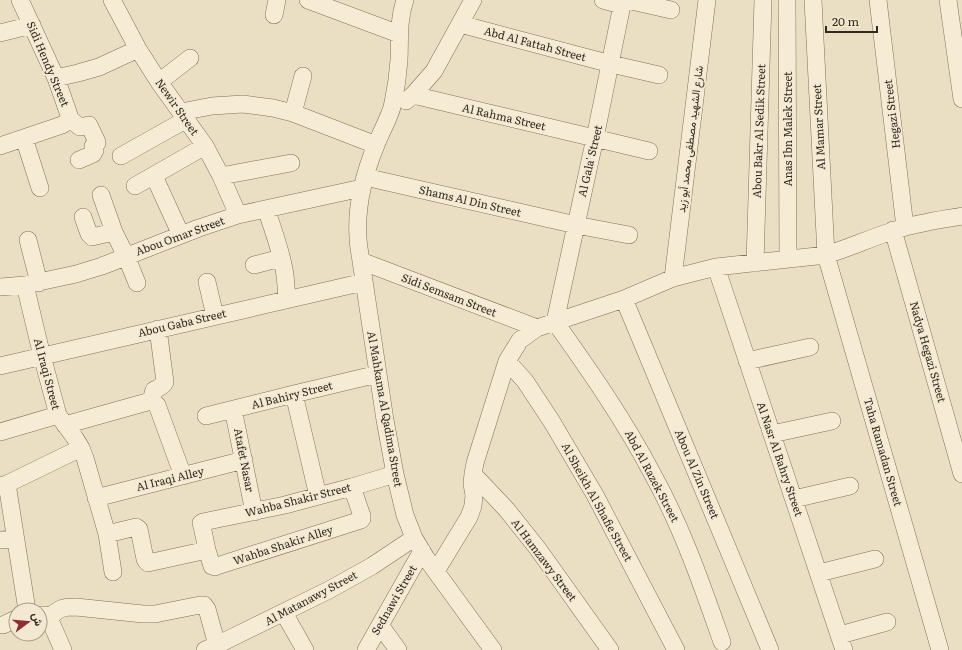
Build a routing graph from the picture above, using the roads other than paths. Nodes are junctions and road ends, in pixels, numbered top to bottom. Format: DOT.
graph roads {
  1 [pos="20,0"];
  2 [pos="112,0"];
  3 [pos="308,0"];
  4 [pos="405,0"];
  5 [pos="473,0"];
  6 [pos="603,0"];
  7 [pos="707,0"];
  8 [pos="763,0"];
  9 [pos="787,0"];
  10 [pos="813,0"];
  11 [pos="878,0"];
  12 [pos="948,0"];
  13 [pos="624,2"];
  14 [pos="671,10"];
  15 [pos="957,22"];
  16 [pos="460,24"];
  17 [pos="32,25"];
  18 [pos="0,33"];
  19 [pos="399,34"];
  20 [pos="138,49"];
  21 [pos="190,58"];
  22 [pos="959,62"];
  23 [pos="611,64"];
  24 [pos="659,74"];
  25 [pos="303,76"];
  26 [pos="56,78"];
  27 [pos="159,82"];
  28 [pos="413,96"];
  29 [pos="962,99"];
  30 [pos="390,113"];
  31 [pos="293,114"];
  32 [pos="184,116"];
  33 [pos="66,122"];
  34 [pos="24,138"];
  35 [pos="595,138"];
  36 [pos="376,144"];
  37 [pos="0,146"];
  38 [pos="205,146"];
  39 [pos="649,151"];
  40 [pos="121,156"];
  41 [pos="79,160"];
  42 [pos="291,162"];
  43 [pos="154,176"];
  44 [pos="221,176"];
  45 [pos="363,182"];
  46 [pos="136,186"];
  47 [pos="40,188"];
  48 [pos="101,195"];
  49 [pos="266,209"];
  50 [pos="238,215"];
  51 [pos="962,216"];
  52 [pos="83,217"];
  53 [pos="576,224"];
  54 [pos="899,229"];
  55 [pos="114,232"];
  56 [pos="181,235"];
  57 [pos="629,235"];
  58 [pos="28,240"];
  59 [pos="826,255"];
  60 [pos="126,256"];
  61 [pos="281,258"];
  62 [pos="788,259"];
  63 [pos="361,261"];
  64 [pos="755,263"];
  65 [pos="254,265"];
  66 [pos="716,267"];
  67 [pos="673,278"];
  68 [pos="207,282"];
  69 [pos="364,282"];
  70 [pos="137,283"];
  71 [pos="32,284"];
  72 [pos="0,287"];
  73 [pos="287,299"];
  74 [pos="624,299"];
  75 [pos="215,316"];
  76 [pos="555,322"];
  77 [pos="537,328"];
  78 [pos="158,329"];
  79 [pos="810,347"];
  80 [pos="42,356"];
  81 [pos="507,361"];
  82 [pos="747,361"];
  83 [pos="0,366"];
  84 [pos="378,374"];
  85 [pos="294,394"];
  86 [pos="153,402"];
  87 [pos="233,409"];
  88 [pos="206,416"];
  89 [pos="62,420"];
  90 [pos="832,421"];
  91 [pos="0,432"];
  92 [pos="772,434"];
  93 [pos="80,448"];
  94 [pos="244,460"];
  95 [pos="395,474"];
  96 [pos="473,474"];
  97 [pos="962,474"];
  98 [pos="183,476"];
  99 [pos="4,485"];
  100 [pos="850,486"];
  101 [pos="352,487"];
  102 [pos="318,496"];
  103 [pos="96,498"];
  104 [pos="794,499"];
  105 [pos="254,512"];
  106 [pos="202,523"];
  107 [pos="106,534"];
  108 [pos="8,540"];
  109 [pos="418,545"];
  110 [pos="207,550"];
  111 [pos="875,559"];
  112 [pos="436,570"];
  113 [pos="113,572"];
  114 [pos="819,573"];
  115 [pos="24,602"];
  116 [pos="284,613"];
  117 [pos="48,615"];
  118 [pos="887,622"];
  119 [pos="48,624"];
  120 [pos="380,625"];
  121 [pos="722,642"];
  122 [pos="842,643"];
  123 [pos="218,647"];
  124 [pos="62,650"];
  125 [pos="304,650"];
  126 [pos="366,650"];
  127 [pos="398,650"];
  128 [pos="493,650"];
  129 [pos="610,650"];
  130 [pos="676,650"];
  131 [pos="770,650"];
  132 [pos="940,650"];
  1 -- 17 [label="street, Sidi Hendy Street"];
  2 -- 20 [label="street, Newir Street"];
  3 -- 19 [label="street"];
  4 -- 19 [label="street, Al Mahkama Al Qadima Street"];
  5 -- 16 [label="street"];
  6 -- 13 [label="street"];
  7 -- 67 [label="street, شارع الشهيد مصطفى محمد أبو زيد"];
  8 -- 64 [label="street, Abou Bakr Al Sedik Street"];
  9 -- 62 [label="street, Anas Ibn Malek Street"];
  10 -- 59 [label="street, Al Mamar Street"];
  11 -- 54 [label="street, Hegazi Street"];
  12 -- 15 [label="street"];
  13 -- 14 [label="street"];
  13 -- 23 [label="street, Al Gala' Street"];
  15 -- 22 [label="street"];
  16 -- 23 [label="street, Abd Al Fattah Street"];
  16 -- 28 [label="street"];
  17 -- 18 [label="street"];
  17 -- 26 [label="street, Sidi Hendy Street"];
  19 -- 30 [label="street, Al Mahkama Al Qadima Street"];
  20 -- 26 [label="street"];
  20 -- 27 [label="street, Newir Street"];
  21 -- 27 [label="street"];
  22 -- 29 [label="street"];
  23 -- 24 [label="street, Abd Al Fattah Street"];
  23 -- 35 [label="street, Al Gala' Street"];
  25 -- 31 [label="street"];
  26 -- 33 [label="street, Sidi Hendy Street"];
  27 -- 32 [label="street, Newir Street"];
  28 -- 30 [label="street"];
  28 -- 35 [label="street, Al Rahma Street"];
  30 -- 36 [label="street, Al Mahkama Al Qadima Street"];
  31 -- 32 [label="street"];
  31 -- 36 [label="street"];
  32 -- 38 [label="street, Newir Street"];
  32 -- 40 [label="street"];
  33 -- 34 [label="street"];
  33 -- 41 [label="street"];
  34 -- 37 [label="street"];
  34 -- 47 [label="street"];
  35 -- 39 [label="street, Al Rahma Street"];
  35 -- 53 [label="street, Al Gala' Street"];
  36 -- 45 [label="street, Al Mahkama Al Qadima Street"];
  38 -- 43 [label="street"];
  38 -- 44 [label="street, Newir Street"];
  42 -- 44 [label="street"];
  43 -- 46 [label="street"];
  43 -- 56 [label="street"];
  44 -- 50 [label="street, Newir Street"];
  45 -- 49 [label="street, Abou Omar Street"];
  45 -- 53 [label="street, Shams Al Din Street"];
  45 -- 63 [label="street, Al Mahkama Al Qadima Street"];
  48 -- 55 [label="street"];
  49 -- 50 [label="street, Abou Omar Street"];
  49 -- 61 [label="street"];
  50 -- 56 [label="street, Abou Omar Street"];
  51 -- 54 [label="street"];
  52 -- 55 [label="street"];
  53 -- 57 [label="street, Shams Al Din Street"];
  53 -- 76 [label="street, Al Gala' Street"];
  54 -- 59 [label="street"];
  54 -- 97 [label="street, Nadya Hegazi Street"];
  55 -- 60 [label="street"];
  56 -- 60 [label="street, Abou Omar Street"];
  58 -- 71 [label="street, Al Iraqi Street"];
  59 -- 62 [label="street"];
  59 -- 132 [label="street, Taha Ramadan Street"];
  60 -- 70 [label="street"];
  60 -- 71 [label="street, Abou Omar Street"];
  61 -- 65 [label="street"];
  61 -- 73 [label="street"];
  62 -- 64 [label="street"];
  63 -- 69 [label="street, Al Mahkama Al Qadima Street"];
  63 -- 77 [label="street, Sidi Semsam Street"];
  64 -- 66 [label="street"];
  66 -- 67 [label="street"];
  66 -- 82 [label="street, Al Nasr Al Bahry Street"];
  67 -- 74 [label="street"];
  68 -- 75 [label="street"];
  69 -- 73 [label="street, Abou Gaba Street"];
  69 -- 84 [label="street, Al Mahkama Al Qadima Street"];
  71 -- 72 [label="street, Abou Omar Street"];
  71 -- 80 [label="street, Al Iraqi Street"];
  73 -- 75 [label="street, Abou Gaba Street"];
  74 -- 76 [label="street"];
  74 -- 131 [label="street, Abou Al Zin Street"];
  75 -- 78 [label="street, Abou Gaba Street"];
  76 -- 77 [label="street"];
  76 -- 121 [label="street, Abd Al Razek Street"];
  77 -- 81 [label="street"];
  78 -- 80 [label="street, Abou Gaba Street"];
  78 -- 86 [label="street"];
  79 -- 82 [label="street"];
  80 -- 83 [label="street, Abou Gaba Street"];
  80 -- 89 [label="street, Al Iraqi Street"];
  81 -- 96 [label="street"];
  81 -- 130 [label="street, Al Sheikh Al Shafie Street"];
  82 -- 92 [label="street, Al Nasr Al Bahry Street"];
  84 -- 85 [label="street, Al Bahiry Street"];
  84 -- 95 [label="street, Al Mahkama Al Qadima Street"];
  85 -- 87 [label="street, Al Bahiry Street"];
  85 -- 102 [label="street"];
  86 -- 89 [label="street"];
  86 -- 98 [label="street"];
  87 -- 88 [label="street, Al Bahiry Street"];
  87 -- 94 [label="street, Atafet Nasar"];
  89 -- 91 [label="street"];
  89 -- 93 [label="street, Al Iraqi Street"];
  90 -- 92 [label="street"];
  92 -- 104 [label="street, Al Nasr Al Bahry Street"];
  93 -- 99 [label="street"];
  93 -- 103 [label="street, Al Iraqi Street"];
  94 -- 98 [label="street, Al Iraqi Alley"];
  94 -- 105 [label="street, Atafet Nasar"];
  95 -- 101 [label="street, Wahba Shakir Street"];
  95 -- 109 [label="street, Al Mahkama Al Qadima Street"];
  96 -- 112 [label="street"];
  96 -- 129 [label="street, Al Hamzawy Street"];
  98 -- 103 [label="street, Al Iraqi Alley"];
  99 -- 108 [label="street"];
  100 -- 104 [label="street"];
  101 -- 102 [label="street, Wahba Shakir Street"];
  101 -- 110 [label="street, Wahba Shakir Alley"];
  102 -- 105 [label="street, Wahba Shakir Street"];
  103 -- 107 [label="street, Al Iraqi Street"];
  104 -- 114 [label="street, Al Nasr Al Bahry Street"];
  105 -- 106 [label="street, Wahba Shakir Street"];
  106 -- 110 [label="street, Wahba Shakir Alley"];
  107 -- 110 [label="street"];
  107 -- 113 [label="street, Al Iraqi Street"];
  108 -- 115 [label="street"];
  109 -- 112 [label="street, Al Mahkama Al Qadima Street"];
  109 -- 116 [label="street, Al Matanawy Street"];
  109 -- 120 [label="street, Sednawi Street"];
  111 -- 114 [label="street"];
  112 -- 128 [label="street, Al Mahkama Al Qadima Street"];
  114 -- 122 [label="street, Al Nasr Al Bahry Street"];
  116 -- 123 [label="street, Al Matanawy Street"];
  116 -- 125 [label="street"];
  117 -- 123 [label="street"];
  118 -- 122 [label="street"];
  119 -- 124 [label="street"];
  120 -- 126 [label="street, Sednawi Street"];
  120 -- 127 [label="street"];
}
